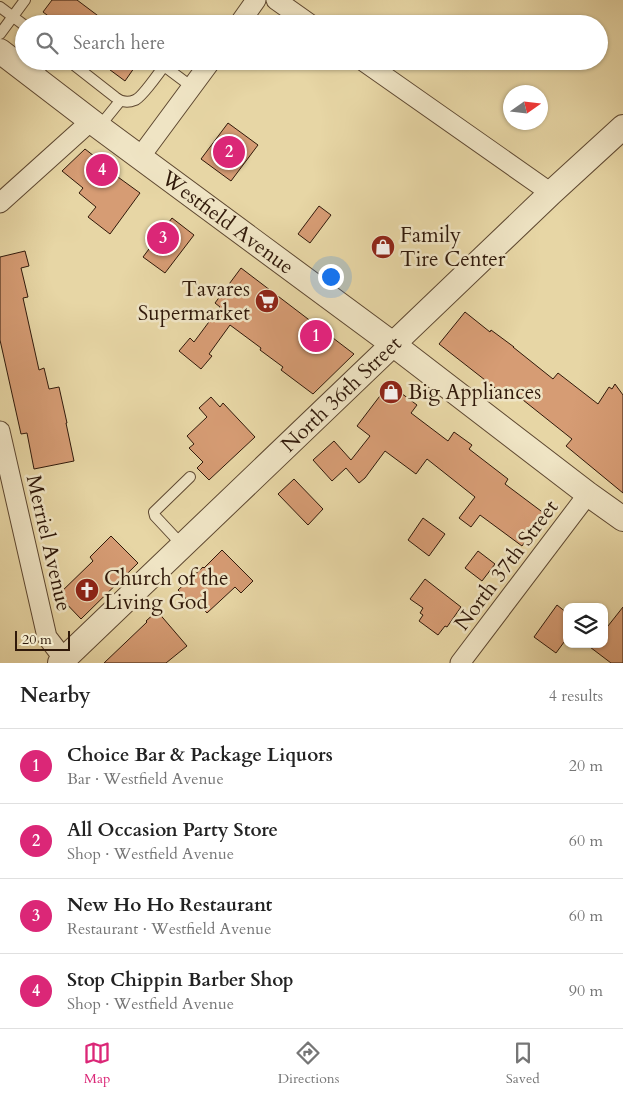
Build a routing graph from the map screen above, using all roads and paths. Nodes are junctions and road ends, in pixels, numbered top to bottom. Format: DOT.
graph roads {
  1 [pos="25,0"];
  2 [pos="256,0"];
  3 [pos="276,0"];
  4 [pos="0,6"];
  5 [pos="245,15"];
  6 [pos="297,15"];
  7 [pos="13,17"];
  8 [pos="0,34"];
  9 [pos="0,51"];
  10 [pos="15,58"];
  11 [pos="41,70"];
  12 [pos="81,70"];
  13 [pos="161,70"];
  14 [pos="169,70"];
  15 [pos="204,70"];
  16 [pos="376,70"];
  17 [pos="192,87"];
  18 [pos="120,100"];
  19 [pos="95,124"];
  20 [pos="623,127"];
  21 [pos="140,157"];
  22 [pos="551,193"];
  23 [pos="0,203"];
  24 [pos="394,345"];
  25 [pos="0,431"];
  26 [pos="2,454"];
  27 [pos="190,477"];
  28 [pos="588,494"];
  29 [pos="623,519"];
  30 [pos="183,546"];
  31 [pos="64,662"];
  32 [pos="460,663"];
  1 -- 7 [label="lane"];
  2 -- 5 [label="street"];
  3 -- 6 [label="street"];
  4 -- 7 [label="lane"];
  7 -- 8 [label="lane"];
  9 -- 10 [label="street, Westfield Avenue"];
  11 -- 19 [label="street, Westfield Avenue"];
  12 -- 18 [label="lane"];
  13 -- 18 [label="lane"];
  14 -- 17 [label="lane"];
  15 -- 17 [label="street"];
  16 -- 22 [label="street"];
  17 -- 21 [label="street"];
  18 -- 19 [label="lane"];
  19 -- 21 [label="street, Westfield Avenue"];
  19 -- 23 [label="street"];
  20 -- 22 [label="street, North 36th Street"];
  21 -- 24 [label="street, Westfield Avenue"];
  22 -- 24 [label="street, North 36th Street"];
  24 -- 28 [label="street, Westfield Avenue"];
  24 -- 30 [label="street, North 36th Street"];
  25 -- 26 [label="street, Merriel Avenue"];
  26 -- 31 [label="street, Merriel Avenue"];
  27 -- 30 [label="lane"];
  28 -- 29 [label="street, Westfield Avenue"];
  28 -- 32 [label="street, North 37th Street"];
  30 -- 31 [label="street, North 36th Street"];
}
